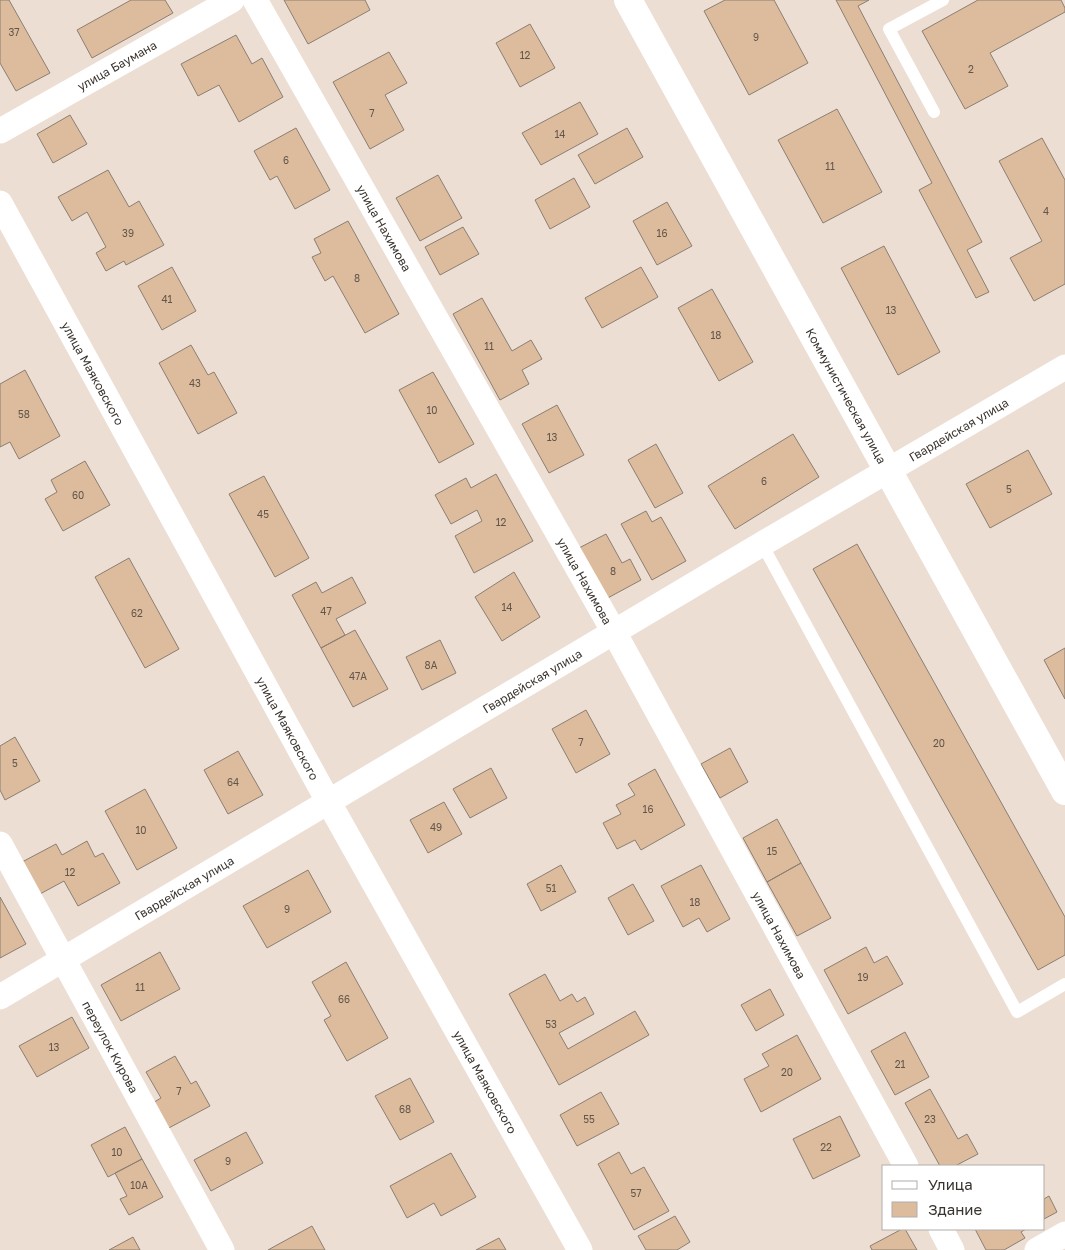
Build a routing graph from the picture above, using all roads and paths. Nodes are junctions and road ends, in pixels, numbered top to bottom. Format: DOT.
graph roads {
  1 [pos="232,0"];
  2 [pos="255,0"];
  3 [pos="628,0"];
  4 [pos="943,0"];
  5 [pos="934,112"];
  6 [pos="0,131"];
  7 [pos="0,203"];
  8 [pos="1065,367"];
  9 [pos="887,470"];
  10 [pos="762,544"];
  11 [pos="614,632"];
  12 [pos="1065,791"];
  13 [pos="328,801"];
  14 [pos="0,844"];
  15 [pos="63,960"];
  16 [pos="1065,984"];
  17 [pos="0,997"];
  18 [pos="905,1165"];
  19 [pos="942,1230"];
  20 [pos="1065,1234"];
  21 [pos="222,1250"];
  22 [pos="580,1250"];
  23 [pos="952,1250"];
  24 [pos="1037,1250"];
  1 -- 6 [label="street, улица Баумана"];
  2 -- 11 [label="street, улица Нахимова"];
  3 -- 9 [label="street, Коммунистическая улица"];
  4 -- 5 [label="lane"];
  7 -- 13 [label="street, улица Маяковского"];
  8 -- 9 [label="street, Гвардейская улица"];
  9 -- 10 [label="street, Гвардейская улица"];
  9 -- 12 [label="street, Коммунистическая улица"];
  10 -- 11 [label="street, Гвардейская улица"];
  10 -- 16 [label="lane"];
  11 -- 13 [label="street, Гвардейская улица"];
  11 -- 18 [label="street, улица Нахимова"];
  13 -- 15 [label="street, Гвардейская улица"];
  13 -- 22 [label="street, улица Маяковского"];
  14 -- 15 [label="street, переулок Кирова"];
  15 -- 17 [label="street, Гвардейская улица"];
  15 -- 21 [label="street, переулок Кирова"];
  19 -- 23 [label="street"];
  20 -- 24 [label="street"];
}
